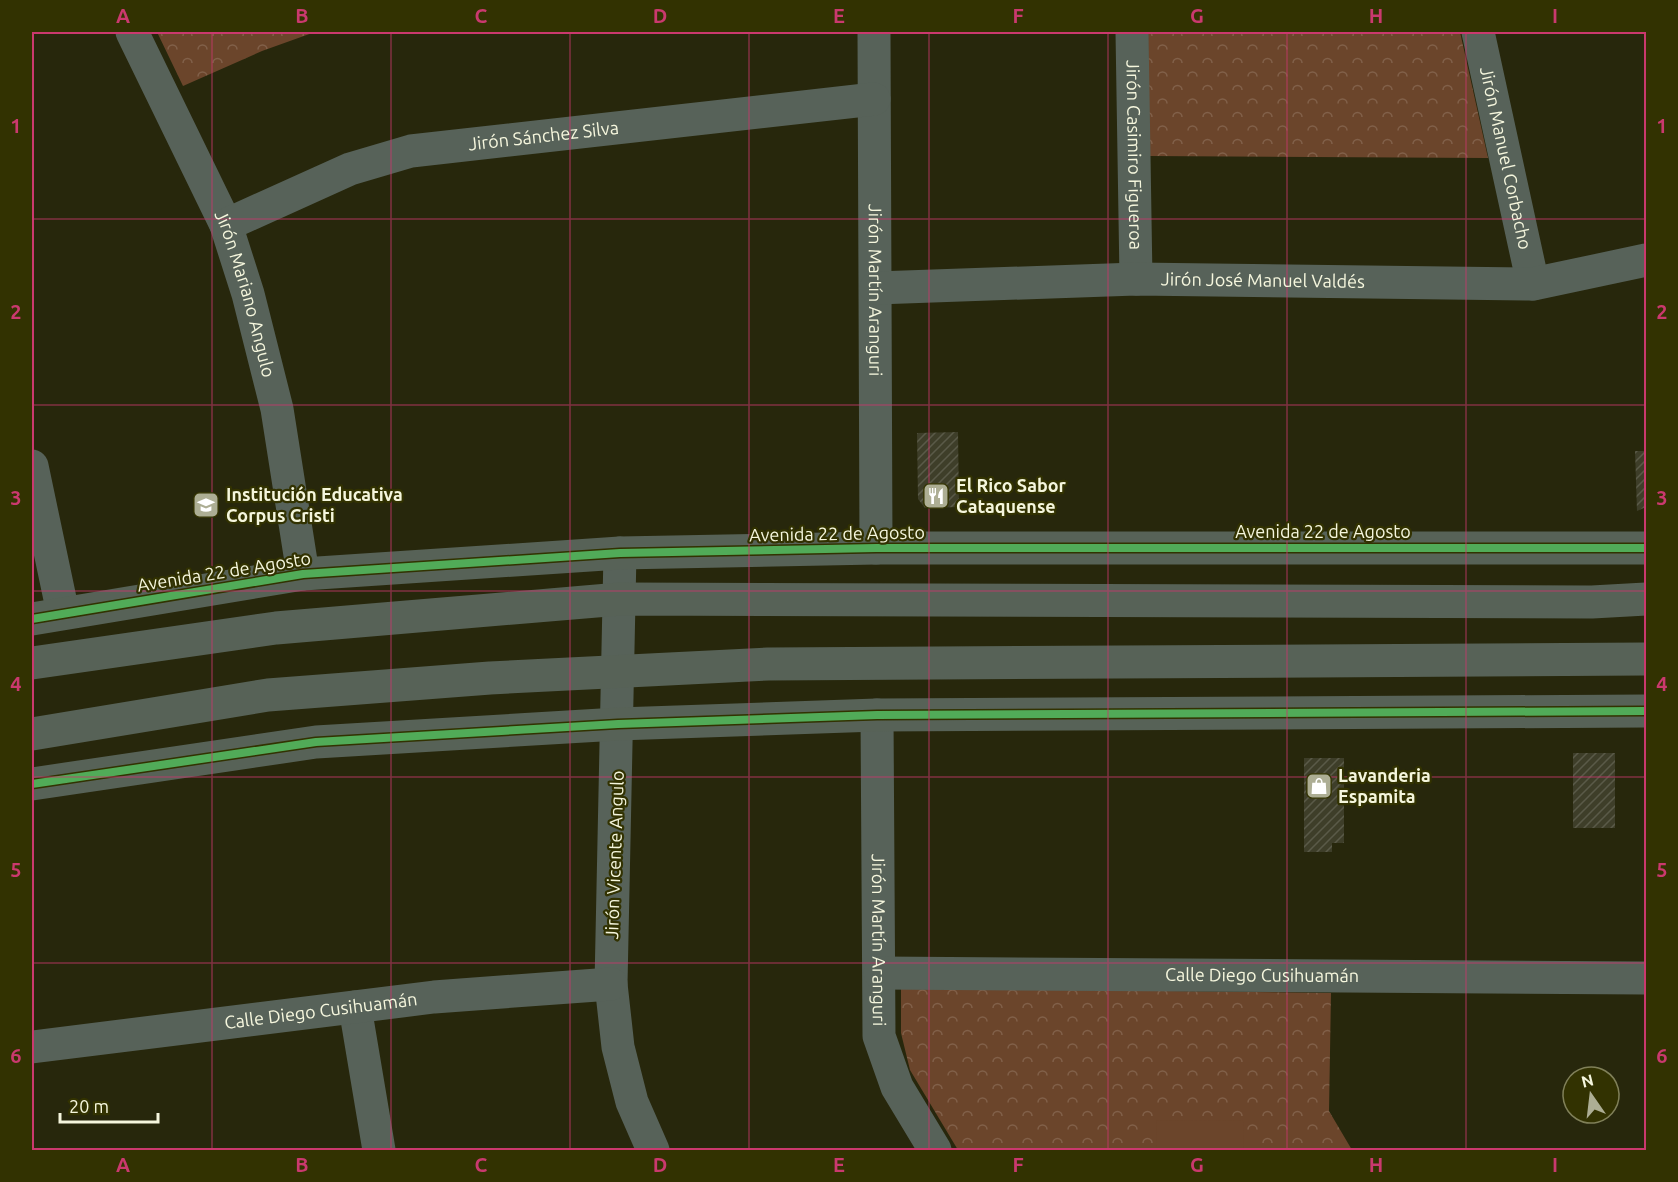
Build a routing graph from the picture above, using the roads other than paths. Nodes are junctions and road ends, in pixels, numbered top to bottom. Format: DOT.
graph roads {
  1 [pos="132,32"];
  2 [pos="874,32"];
  3 [pos="1132,32"];
  4 [pos="1478,32"];
  5 [pos="874,99"];
  6 [pos="226,225"];
  7 [pos="1647,260"];
  8 [pos="1136,279"];
  9 [pos="1533,284"];
  10 [pos="876,288"];
  11 [pos="32,466"];
  12 [pos="876,548"];
  13 [pos="1647,548"];
  14 [pos="620,553"];
  15 [pos="303,574"];
  16 [pos="620,599"];
  17 [pos="1647,599"];
  18 [pos="47,616"];
  19 [pos="1647,659"];
  20 [pos="32,663"];
  21 [pos="620,671"];
  22 [pos="1647,711"];
  23 [pos="877,714"];
  24 [pos="618,724"];
  25 [pos="32,734"];
  26 [pos="32,784"];
  27 [pos="880,973"];
  28 [pos="1647,978"];
  29 [pos="611,984"];
  30 [pos="355,1007"];
  31 [pos="32,1047"];
  32 [pos="379,1150"];
  33 [pos="653,1150"];
  34 [pos="935,1150"];
  1 -- 6 [label="street, Jirón Mariano Angulo"];
  2 -- 5 [label="street, Jirón Martín Aranguri"];
  3 -- 8 [label="street, Jirón Casimiro Figueroa"];
  4 -- 9 [label="street, Jirón Manuel Corbacho"];
  5 -- 6 [label="street, Jirón Sánchez Silva"];
  5 -- 10 [label="street, Jirón Martín Aranguri"];
  6 -- 15 [label="street, Jirón Mariano Angulo"];
  7 -- 9 [label="street, Jirón José Manuel Valdés"];
  8 -- 9 [label="street, Jirón José Manuel Valdés"];
  8 -- 10 [label="street, Jirón José Manuel Valdés"];
  10 -- 12 [label="street, Jirón Martín Aranguri"];
  11 -- 18 [label="street"];
  12 -- 13 [label="main road, Avenida 22 de Agosto"];
  12 -- 14 [label="main road, Avenida 22 de Agosto"];
  14 -- 15 [label="main road, Avenida 22 de Agosto"];
  14 -- 16 [label="street, Jirón Vicente Angulo"];
  15 -- 18 [label="main road, Avenida 22 de Agosto"];
  16 -- 17 [label="main road"];
  16 -- 20 [label="main road"];
  16 -- 21 [label="street, Jirón Vicente Angulo"];
  19 -- 21 [label="main road"];
  21 -- 24 [label="street, Jirón Vicente Angulo"];
  21 -- 25 [label="main road"];
  22 -- 23 [label="main road"];
  23 -- 24 [label="main road"];
  23 -- 27 [label="street, Jirón Martín Aranguri"];
  24 -- 26 [label="main road"];
  24 -- 29 [label="street, Jirón Vicente Angulo"];
  27 -- 28 [label="street, Calle Diego Cusihuamán"];
  27 -- 34 [label="street, Jirón Martín Aranguri"];
  29 -- 30 [label="street, Calle Diego Cusihuamán"];
  29 -- 33 [label="street, Jirón Vicente Angulo"];
  30 -- 31 [label="street, Calle Diego Cusihuamán"];
  30 -- 32 [label="street"];
}
